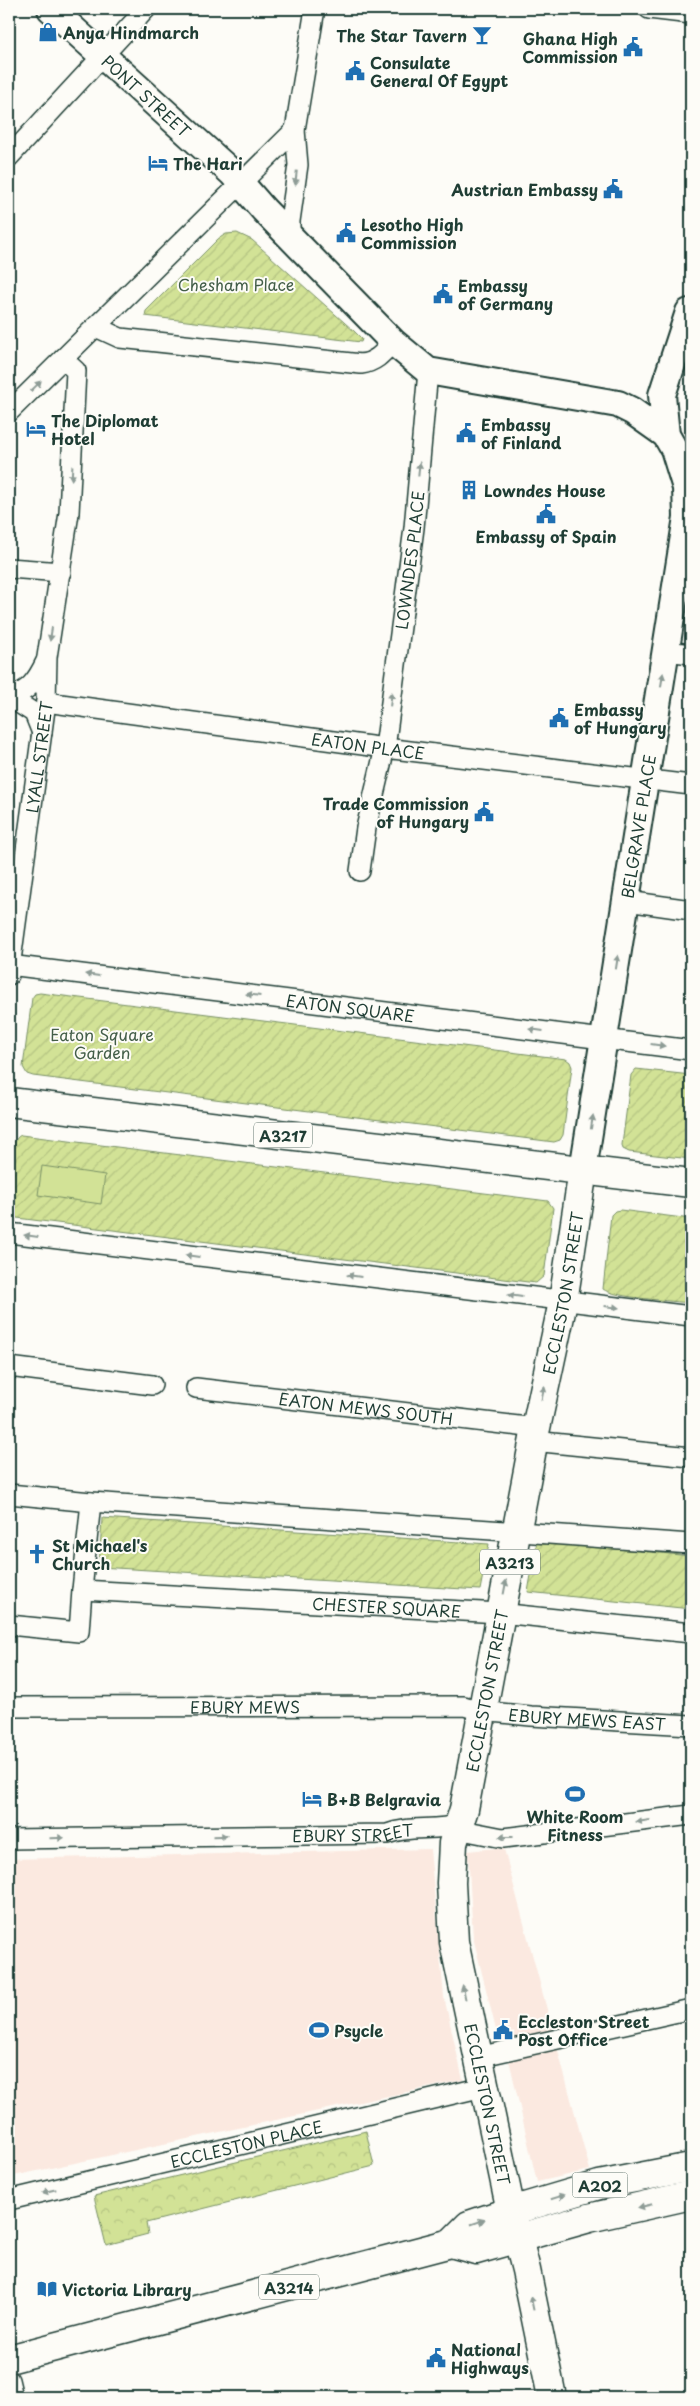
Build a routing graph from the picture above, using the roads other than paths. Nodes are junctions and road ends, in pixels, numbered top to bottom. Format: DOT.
graph roads {
  1 [pos="51,9"];
  2 [pos="146,9"];
  3 [pos="315,9"];
  4 [pos="648,9"];
  5 [pos="680,11"];
  6 [pos="102,55"];
  7 [pos="295,130"];
  8 [pos="9,157"];
  9 [pos="242,184"];
  10 [pos="290,237"];
  11 [pos="690,304"];
  12 [pos="96,327"];
  13 [pos="393,342"];
  14 [pos="691,344"];
  15 [pos="63,359"];
  16 [pos="428,371"];
  17 [pos="662,396"];
  18 [pos="618,404"];
  19 [pos="9,412"];
  20 [pos="677,447"];
  21 [pos="9,568"];
  22 [pos="62,572"];
  23 [pos="679,653"];
  24 [pos="47,658"];
  25 [pos="9,697"];
  26 [pos="46,702"];
  27 [pos="42,733"];
  28 [pos="385,748"];
  29 [pos="646,780"];
  30 [pos="691,785"];
  31 [pos="360,872"];
  32 [pos="626,901"];
  33 [pos="691,910"];
  34 [pos="9,968"];
  35 [pos="605,1038"];
  36 [pos="691,1050"];
  37 [pos="9,1102"];
  38 [pos="583,1170"];
  39 [pos="691,1183"];
  40 [pos="9,1233"];
  41 [pos="563,1302"];
  42 [pos="691,1316"];
  43 [pos="9,1367"];
  44 [pos="152,1386"];
  45 [pos="196,1388"];
  46 [pos="534,1435"];
  47 [pos="691,1457"];
  48 [pos="9,1494"];
  49 [pos="91,1502"];
  50 [pos="516,1532"];
  51 [pos="691,1544"];
  52 [pos="82,1590"];
  53 [pos="500,1613"];
  54 [pos="9,1626"];
  55 [pos="691,1633"];
  56 [pos="9,1707"];
  57 [pos="481,1712"];
  58 [pos="691,1725"];
  59 [pos="691,1815"];
  60 [pos="459,1824"];
  61 [pos="9,1839"];
  62 [pos="691,2009"];
  63 [pos="478,2057"];
  64 [pos="483,2087"];
  65 [pos="691,2167"];
  66 [pos="691,2195"];
  67 [pos="9,2200"];
  68 [pos="511,2211"];
  69 [pos="518,2240"];
  70 [pos="452,2243"];
  71 [pos="9,2359"];
  72 [pos="9,2380"];
  73 [pos="13,2397"];
  74 [pos="552,2397"];
  1 -- 6 [label="main road, PONT STREET"];
  2 -- 6 [label="street"];
  3 -- 7 [label="street"];
  4 -- 5 [label="street"];
  6 -- 8 [label="street"];
  6 -- 9 [label="main road, PONT STREET"];
  7 -- 9 [label="street"];
  7 -- 10 [label="street, one-way"];
  9 -- 10 [label="main road"];
  9 -- 12 [label="street"];
  10 -- 13 [label="main road"];
  11 -- 14 [label="main road"];
  11 -- 17 [label="main road, BELGRAVE PLACE"];
  12 -- 13 [label="street"];
  12 -- 15 [label="street"];
  13 -- 16 [label="main road"];
  19 -- 15 [label="street, one-way"];
  15 -- 22 [label="street, LYALL STREET, one-way"];
  16 -- 18 [label="main road"];
  28 -- 16 [label="street, LOWNDES PLACE, one-way"];
  17 -- 18 [label="main road"];
  17 -- 20 [label="main road, BELGRAVE PLACE"];
  18 -- 20 [label="main road"];
  20 -- 23 [label="main road, BELGRAVE PLACE"];
  21 -- 22 [label="street"];
  22 -- 24 [label="street, LYALL STREET, one-way"];
  29 -- 23 [label="main road, BELGRAVE PLACE, one-way"];
  24 -- 25 [label="street, LYALL STREET"];
  24 -- 26 [label="street, LYALL STREET"];
  25 -- 27 [label="street"];
  26 -- 27 [label="street, LYALL STREET"];
  26 -- 28 [label="street, EATON PLACE"];
  27 -- 34 [label="street, LYALL STREET"];
  28 -- 29 [label="street, EATON PLACE"];
  28 -- 31 [label="street, LOWNDES PLACE"];
  29 -- 30 [label="street, EATON PLACE"];
  29 -- 32 [label="main road, BELGRAVE PLACE"];
  32 -- 33 [label="street"];
  35 -- 32 [label="main road, BELGRAVE PLACE, one-way"];
  35 -- 34 [label="street, EATON SQUARE, one-way"];
  35 -- 36 [label="street, EATON SQUARE, one-way"];
  38 -- 35 [label="main road, BELGRAVE PLACE, one-way"];
  37 -- 38 [label="main road, A3217"];
  38 -- 39 [label="main road, A3217"];
  38 -- 41 [label="main road, ECCLESTON STREET / A3213"];
  41 -- 40 [label="street, one-way"];
  41 -- 42 [label="street, one-way"];
  46 -- 41 [label="main road, ECCLESTON STREET / A3213, one-way"];
  43 -- 44 [label="street"];
  45 -- 46 [label="street, EATON MEWS SOUTH"];
  46 -- 47 [label="street, EATON MEWS SOUTH"];
  46 -- 50 [label="main road, ECCLESTON STREET / A3213"];
  48 -- 49 [label="street"];
  49 -- 50 [label="street"];
  49 -- 52 [label="street"];
  50 -- 51 [label="street"];
  53 -- 50 [label="main road, ECCLESTON STREET / A3213, one-way"];
  52 -- 53 [label="street, CHESTER SQUARE"];
  52 -- 54 [label="street"];
  53 -- 55 [label="street, CHESTER SQUARE"];
  53 -- 57 [label="main road, ECCLESTON STREET / A3213"];
  56 -- 57 [label="street, EBURY MEWS"];
  57 -- 58 [label="street, EBURY MEWS EAST"];
  57 -- 60 [label="main road, ECCLESTON STREET / A3213"];
  59 -- 60 [label="street, one-way"];
  61 -- 60 [label="street, EBURY STREET, one-way"];
  63 -- 60 [label="main road, ECCLESTON STREET / A3213, one-way"];
  62 -- 63 [label="street"];
  63 -- 64 [label="main road, ECCLESTON STREET / A3213"];
  64 -- 67 [label="street, ECCLESTON PLACE, one-way"];
  64 -- 68 [label="main road, ECCLESTON STREET / A3213"];
  68 -- 65 [label="main road, A202, one-way"];
  66 -- 69 [label="main road, one-way"];
  68 -- 69 [label="main road, ECCLESTON STREET"];
  70 -- 68 [label="main road, one-way"];
  69 -- 70 [label="main road"];
  74 -- 69 [label="main road, ECCLESTON STREET, one-way"];
  70 -- 71 [label="main road, A3214"];
  72 -- 73 [label="street"];
}
